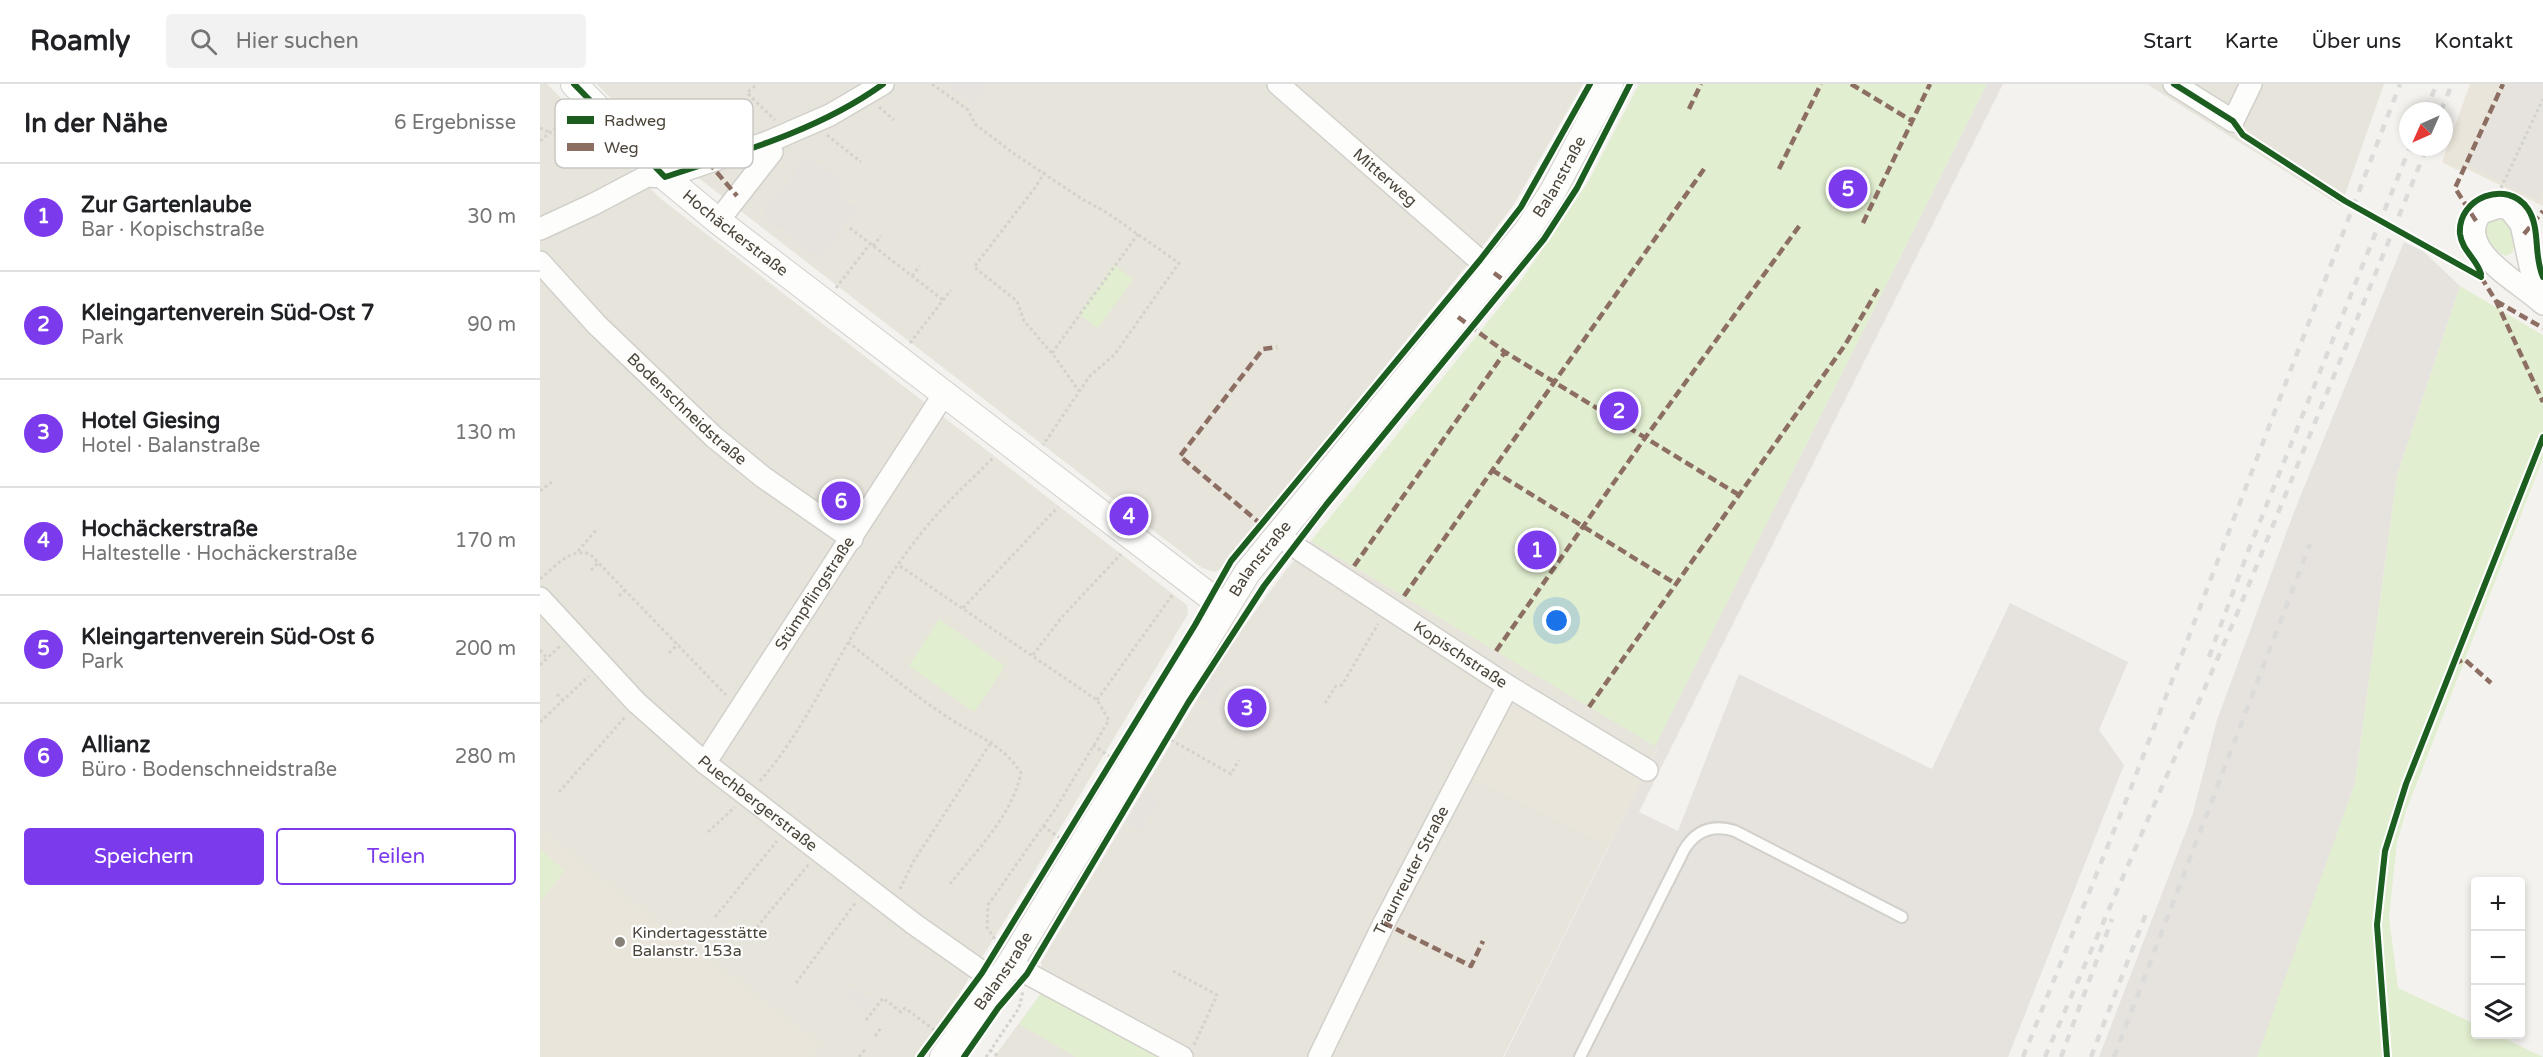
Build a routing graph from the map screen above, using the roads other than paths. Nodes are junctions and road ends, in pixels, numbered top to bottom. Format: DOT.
graph roads {
  1 [pos="883,84"];
  2 [pos="1278,84"];
  3 [pos="2174,84"];
  4 [pos="2251,84"];
  5 [pos="1603,87"];
  6 [pos="768,142"];
  7 [pos="753,147"];
  8 [pos="656,168"];
  9 [pos="691,168"];
  10 [pos="665,177"];
  11 [pos="718,221"];
  12 [pos="540,229"];
  13 [pos="540,262"];
  14 [pos="1494,273"];
  15 [pos="944,394"];
  16 [pos="1276,535"];
  17 [pos="852,538"];
  18 [pos="540,598"];
  19 [pos="1225,608"];
  20 [pos="1508,686"];
  21 [pos="705,763"];
  22 [pos="1647,770"];
  23 [pos="1902,917"];
  24 [pos="1010,971"];
  25 [pos="948,1050"];
  26 [pos="1188,1052"];
  27 [pos="1319,1057"];
  28 [pos="1580,1057"];
  1 -- 6 [label="street"];
  2 -- 14 [label="street, Mitterweg"];
  3 -- 4 [label="street"];
  5 -- 14 [label="street, Balanstraße"];
  6 -- 7 [label="street"];
  6 -- 11 [label="street"];
  8 -- 10 [label="street, Hochäckerstraße"];
  9 -- 10 [label="street"];
  10 -- 11 [label="street, Hochäckerstraße"];
  10 -- 12 [label="street"];
  11 -- 15 [label="street, Hochäckerstraße"];
  13 -- 17 [label="street, Bodenschneidstraße"];
  14 -- 16 [label="street, Balanstraße"];
  15 -- 17 [label="street, Stümpflingstraße"];
  15 -- 19 [label="street, Hochäckerstraße"];
  16 -- 19 [label="street, Balanstraße"];
  16 -- 20 [label="street, Kopischstraße"];
  17 -- 21 [label="street, Stümpflingstraße"];
  18 -- 21 [label="street, Puechbergerstraße"];
  19 -- 24 [label="street, Balanstraße"];
  20 -- 22 [label="street, Kopischstraße"];
  20 -- 27 [label="street, Traunreuter Straße"];
  21 -- 24 [label="street, Puechbergerstraße"];
  23 -- 28 [label="lane"];
  24 -- 25 [label="street, Balanstraße"];
  24 -- 26 [label="street, Puechbergerstraße"];
}
